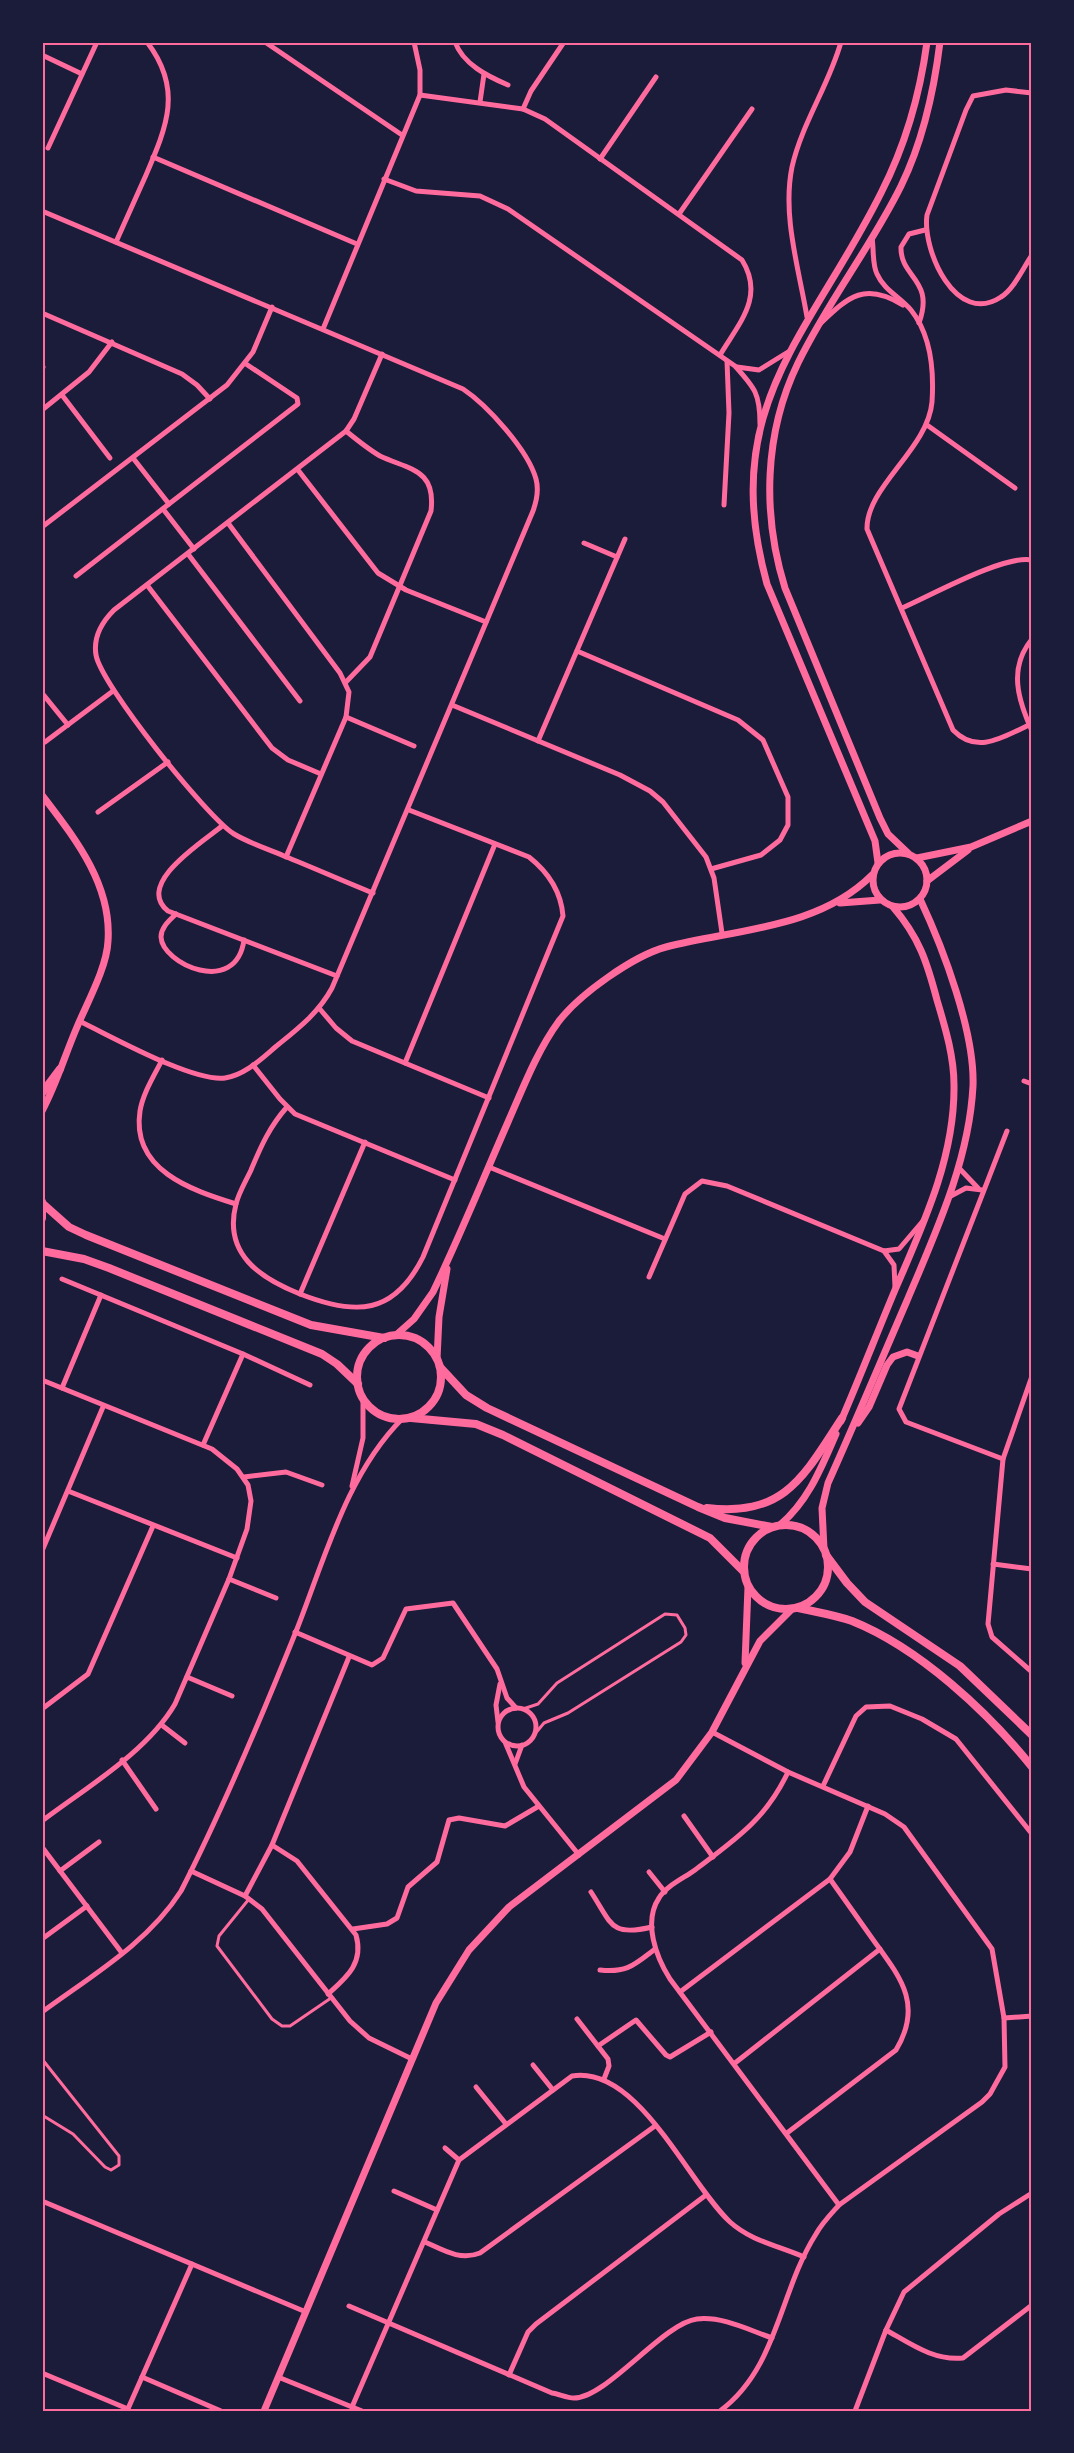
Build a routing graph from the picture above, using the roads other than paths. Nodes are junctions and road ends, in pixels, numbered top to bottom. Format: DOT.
graph roads {
  1 [pos="97,42"];
  2 [pos="147,42"];
  3 [pos="265,42"];
  4 [pos="414,42"];
  5 [pos="455,42"];
  6 [pos="564,42"];
  7 [pos="841,42"];
  8 [pos="927,42"];
  9 [pos="940,42"];
  10 [pos="42,55"];
  11 [pos="82,74"];
  12 [pos="484,74"];
  13 [pos="656,77"];
  14 [pos="508,85"];
  15 [pos="1032,93"];
  16 [pos="420,95"];
  17 [pos="480,102"];
  18 [pos="523,109"];
  19 [pos="752,109"];
  20 [pos="402,135"];
  21 [pos="48,148"];
  22 [pos="153,157"];
  23 [pos="600,159"];
  24 [pos="384,179"];
  25 [pos="42,212"];
  26 [pos="679,214"];
  27 [pos="925,230"];
  28 [pos="872,238"];
  29 [pos="116,242"];
  30 [pos="357,244"];
  31 [pos="1032,255"];
  32 [pos="272,307"];
  33 [pos="912,311"];
  34 [pos="42,313"];
  35 [pos="807,317"];
  36 [pos="919,323"];
  37 [pos="818,327"];
  38 [pos="323,329"];
  39 [pos="112,342"];
  40 [pos="788,352"];
  41 [pos="382,354"];
  42 [pos="720,355"];
  43 [pos="727,361"];
  44 [pos="246,364"];
  45 [pos="735,366"];
  46 [pos="62,395"];
  47 [pos="210,399"];
  48 [pos="42,410"];
  49 [pos="927,425"];
  50 [pos="760,427"];
  51 [pos="346,431"];
  52 [pos="110,458"];
  53 [pos="133,458"];
  54 [pos="298,470"];
  55 [pos="1015,488"];
  56 [pos="169,504"];
  57 [pos="724,505"];
  58 [pos="163,509"];
  59 [pos="228,523"];
  60 [pos="42,527"];
  61 [pos="625,539"];
  62 [pos="584,543"];
  63 [pos="194,549"];
  64 [pos="188,554"];
  65 [pos="617,556"];
  66 [pos="1032,560"];
  67 [pos="76,576"];
  68 [pos="147,585"];
  69 [pos="398,586"];
  70 [pos="902,608"];
  71 [pos="486,622"];
  72 [pos="1032,639"];
  73 [pos="577,651"];
  74 [pos="346,682"];
  75 [pos="113,691"];
  76 [pos="42,693"];
  77 [pos="300,701"];
  78 [pos="452,705"];
  79 [pos="346,717"];
  80 [pos="68,725"];
  81 [pos="1031,728"];
  82 [pos="538,741"];
  83 [pos="45,742"];
  84 [pos="414,746"];
  85 [pos="168,762"];
  86 [pos="321,774"];
  87 [pos="42,795"];
  88 [pos="409,810"];
  89 [pos="98,812"];
  90 [pos="1032,821"];
  91 [pos="222,826"];
  92 [pos="495,844"];
  93 [pos="971,847"];
  94 [pos="908,853"];
  95 [pos="286,857"];
  96 [pos="917,858"];
  97 [pos="878,863"];
  98 [pos="711,869"];
  99 [pos="872,875"];
  100 [pos="927,881"];
  101 [pos="373,893"];
  102 [pos="920,898"];
  103 [pos="880,900"];
  104 [pos="834,904"];
  105 [pos="893,907"];
  106 [pos="176,914"];
  107 [pos="722,933"];
  108 [pos="244,940"];
  109 [pos="337,976"];
  110 [pos="320,1008"];
  111 [pos="79,1021"];
  112 [pos="162,1060"];
  113 [pos="405,1063"];
  114 [pos="254,1065"];
  115 [pos="60,1069"];
  116 [pos="1024,1081"];
  117 [pos="1032,1084"];
  118 [pos="42,1093"];
  119 [pos="489,1098"];
  120 [pos="287,1107"];
  121 [pos="43,1109"];
  122 [pos="42,1121"];
  123 [pos="1007,1131"];
  124 [pos="365,1142"];
  125 [pos="489,1167"];
  126 [pos="958,1167"];
  127 [pos="455,1180"];
  128 [pos="982,1190"];
  129 [pos="948,1198"];
  130 [pos="42,1203"];
  131 [pos="236,1204"];
  132 [pos="926,1215"];
  133 [pos="42,1218"];
  134 [pos="665,1239"];
  135 [pos="42,1251"];
  136 [pos="884,1251"];
  137 [pos="449,1258"];
  138 [pos="649,1277"];
  139 [pos="62,1280"];
  140 [pos="895,1290"];
  141 [pos="300,1294"];
  142 [pos="101,1295"];
  143 [pos="396,1335"];
  144 [pos="384,1338"];
  145 [pos="243,1353"];
  146 [pos="918,1356"];
  147 [pos="439,1363"];
  148 [pos="1032,1376"];
  149 [pos="42,1380"];
  150 [pos="358,1383"];
  151 [pos="310,1385"];
  152 [pos="62,1388"];
  153 [pos="363,1398"];
  154 [pos="103,1407"];
  155 [pos="406,1418"];
  156 [pos="842,1418"];
  157 [pos="851,1432"];
  158 [pos="203,1445"];
  159 [pos="1003,1459"];
  160 [pos="244,1477"];
  161 [pos="322,1485"];
  162 [pos="68,1491"];
  163 [pos="349,1500"];
  164 [pos="698,1507"];
  165 [pos="153,1526"];
  166 [pos="776,1526"];
  167 [pos="44,1541"];
  168 [pos="42,1551"];
  169 [pos="825,1552"];
  170 [pos="237,1558"];
  171 [pos="993,1564"];
  172 [pos="1032,1569"];
  173 [pos="743,1571"];
  174 [pos="229,1579"];
  175 [pos="748,1587"];
  176 [pos="276,1599"];
  177 [pos="795,1609"];
  178 [pos="295,1632"];
  179 [pos="349,1657"];
  180 [pos="744,1668"];
  181 [pos="1032,1672"];
  182 [pos="186,1677"];
  183 [pos="501,1679"];
  184 [pos="232,1696"];
  185 [pos="516,1708"];
  186 [pos="42,1709"];
  187 [pos="523,1709"];
  188 [pos="498,1724"];
  189 [pos="163,1726"];
  190 [pos="712,1732"];
  191 [pos="534,1735"];
  192 [pos="1032,1735"];
  193 [pos="505,1742"];
  194 [pos="185,1743"];
  195 [pos="522,1745"];
  196 [pos="122,1760"];
  197 [pos="514,1765"];
  198 [pos="1032,1767"];
  199 [pos="788,1772"];
  200 [pos="823,1786"];
  201 [pos="539,1806"];
  202 [pos="868,1806"];
  203 [pos="156,1809"];
  204 [pos="684,1816"];
  205 [pos="42,1821"];
  206 [pos="1032,1834"];
  207 [pos="99,1842"];
  208 [pos="272,1845"];
  209 [pos="42,1847"];
  210 [pos="579,1855"];
  211 [pos="713,1857"];
  212 [pos="60,1871"];
  213 [pos="191,1871"];
  214 [pos="649,1872"];
  215 [pos="830,1880"];
  216 [pos="591,1892"];
  217 [pos="665,1892"];
  218 [pos="247,1898"];
  219 [pos="87,1906"];
  220 [pos="652,1927"];
  221 [pos="352,1929"];
  222 [pos="42,1939"];
  223 [pos="880,1948"];
  224 [pos="655,1949"];
  225 [pos="122,1953"];
  226 [pos="600,1970"];
  227 [pos="680,1992"];
  228 [pos="330,1996"];
  229 [pos="42,2012"];
  230 [pos="1032,2016"];
  231 [pos="1004,2018"];
  232 [pos="577,2019"];
  233 [pos="711,2032"];
  234 [pos="598,2046"];
  235 [pos="412,2059"];
  236 [pos="42,2060"];
  237 [pos="735,2063"];
  238 [pos="533,2065"];
  239 [pos="604,2079"];
  240 [pos="476,2087"];
  241 [pos="553,2090"];
  242 [pos="42,2115"];
  243 [pos="506,2124"];
  244 [pos="655,2126"];
  245 [pos="787,2133"];
  246 [pos="445,2148"];
  247 [pos="459,2160"];
  248 [pos="394,2191"];
  249 [pos="1032,2193"];
  250 [pos="706,2195"];
  251 [pos="42,2201"];
  252 [pos="839,2205"];
  253 [pos="438,2210"];
  254 [pos="425,2242"];
  255 [pos="804,2257"];
  256 [pos="192,2264"];
  257 [pos="349,2306"];
  258 [pos="1032,2306"];
  259 [pos="306,2312"];
  260 [pos="389,2323"];
  261 [pos="886,2330"];
  262 [pos="772,2338"];
  263 [pos="42,2373"];
  264 [pos="509,2375"];
  265 [pos="142,2377"];
  266 [pos="278,2377"];
  267 [pos="352,2407"];
  268 [pos="128,2410"];
  269 [pos="221,2411"];
  270 [pos="264,2411"];
  271 [pos="362,2411"];
  272 [pos="720,2411"];
  273 [pos="855,2411"];
  1 -- 11 [label="street"];
  2 -- 22 [label="street"];
  3 -- 20 [label="street"];
  4 -- 16 [label="street"];
  5 -- 12 [label="street"];
  6 -- 18 [label="street"];
  7 -- 35 [label="street"];
  8 -- 35 [label="street"];
  9 -- 28 [label="street"];
  10 -- 11 [label="street"];
  11 -- 21 [label="street"];
  12 -- 14 [label="street"];
  12 -- 17 [label="street"];
  13 -- 23 [label="street"];
  15 -- 27 [label="street"];
  16 -- 17 [label="street"];
  16 -- 20 [label="street"];
  17 -- 18 [label="street"];
  18 -- 23 [label="street"];
  19 -- 26 [label="street"];
  20 -- 24 [label="street"];
  22 -- 29 [label="street"];
  22 -- 30 [label="street"];
  23 -- 26 [label="street"];
  24 -- 30 [label="street"];
  24 -- 42 [label="street"];
  25 -- 29 [label="street"];
  26 -- 42 [label="street"];
  27 -- 31 [label="street"];
  27 -- 36 [label="street"];
  28 -- 33 [label="street"];
  28 -- 37 [label="street"];
  29 -- 32 [label="street"];
  30 -- 38 [label="street"];
  32 -- 38 [label="street"];
  32 -- 44 [label="street"];
  33 -- 36 [label="street"];
  33 -- 37 [label="street"];
  34 -- 39 [label="street"];
  35 -- 40 [label="street"];
  36 -- 49 [label="street"];
  37 -- 94 [label="street"];
  38 -- 41 [label="street"];
  39 -- 46 [label="street"];
  39 -- 47 [label="street"];
  40 -- 45 [label="street"];
  40 -- 50 [label="street"];
  41 -- 51 [label="street"];
  41 -- 71 [label="street"];
  42 -- 43 [label="street"];
  43 -- 45 [label="street"];
  43 -- 57 [label="street"];
  44 -- 47 [label="street"];
  44 -- 56 [label="street"];
  45 -- 50 [label="street"];
  46 -- 48 [label="street"];
  46 -- 52 [label="street"];
  47 -- 53 [label="street"];
  49 -- 55 [label="street"];
  49 -- 70 [label="street"];
  50 -- 97 [label="street"];
  51 -- 54 [label="street"];
  51 -- 69 [label="street"];
  53 -- 56 [label="street"];
  53 -- 60 [label="street"];
  54 -- 59 [label="street"];
  54 -- 69 [label="street"];
  56 -- 58 [label="street"];
  58 -- 63 [label="street"];
  58 -- 67 [label="street"];
  59 -- 63 [label="street"];
  59 -- 74 [label="street"];
  61 -- 65 [label="street"];
  62 -- 65 [label="street"];
  63 -- 64 [label="street"];
  64 -- 68 [label="street"];
  64 -- 77 [label="street"];
  65 -- 73 [label="street"];
  66 -- 70 [label="street"];
  68 -- 75 [label="street"];
  68 -- 86 [label="street"];
  69 -- 71 [label="street"];
  69 -- 74 [label="street"];
  70 -- 81 [label="street"];
  71 -- 78 [label="street"];
  72 -- 81 [label="street"];
  73 -- 82 [label="street"];
  73 -- 98 [label="street"];
  74 -- 79 [label="street"];
  75 -- 80 [label="street"];
  75 -- 85 [label="street"];
  76 -- 80 [label="street"];
  78 -- 82 [label="street"];
  78 -- 88 [label="street"];
  79 -- 84 [label="street"];
  79 -- 86 [label="street"];
  80 -- 83 [label="street"];
  82 -- 98 [label="street"];
  85 -- 89 [label="street"];
  85 -- 91 [label="street"];
  86 -- 95 [label="street"];
  87 -- 111 [label="street"];
  88 -- 92 [label="street"];
  88 -- 101 [label="street"];
  90 -- 93 [label="street"];
  91 -- 95 [label="street"];
  91 -- 106 [label="street"];
  92 -- 113 [label="street"];
  92 -- 119 [label="street"];
  93 -- 96 [label="street"];
  93 -- 100 [label="street"];
  94 -- 96 [label="street"];
  94 -- 97 [label="street"];
  95 -- 101 [label="street"];
  96 -- 100 [label="street"];
  97 -- 99 [label="street"];
  98 -- 107 [label="street"];
  99 -- 103 [label="street"];
  99 -- 104 [label="street"];
  100 -- 102 [label="street"];
  101 -- 109 [label="street"];
  102 -- 105 [label="street"];
  102 -- 126 [label="street"];
  103 -- 104 [label="street"];
  103 -- 105 [label="street"];
  104 -- 107 [label="street"];
  105 -- 132 [label="street"];
  106 -- 108 [label="street"];
  106 -- 108 [label="street"];
  107 -- 125 [label="street"];
  108 -- 109 [label="street"];
  109 -- 110 [label="street"];
  110 -- 113 [label="street"];
  110 -- 114 [label="street"];
  111 -- 112 [label="street"];
  111 -- 115 [label="street"];
  112 -- 114 [label="street"];
  112 -- 131 [label="street"];
  113 -- 119 [label="street"];
  114 -- 120 [label="street"];
  115 -- 118 [label="main road"];
  115 -- 121 [label="street"];
  116 -- 117 [label="street"];
  119 -- 127 [label="street"];
  120 -- 124 [label="street"];
  120 -- 131 [label="street"];
  121 -- 122 [label="street"];
  123 -- 128 [label="street"];
  124 -- 127 [label="street"];
  124 -- 141 [label="street"];
  125 -- 134 [label="street"];
  125 -- 137 [label="street"];
  126 -- 128 [label="street"];
  126 -- 129 [label="street"];
  127 -- 141 [label="street"];
  128 -- 129 [label="street"];
  128 -- 146 [label="street"];
  129 -- 157 [label="street"];
  130 -- 133 [label="main road"];
  130 -- 144 [label="main road"];
  131 -- 141 [label="street"];
  132 -- 136 [label="street"];
  132 -- 140 [label="street"];
  134 -- 136 [label="street"];
  134 -- 138 [label="street"];
  135 -- 150 [label="main road"];
  136 -- 140 [label="street"];
  137 -- 143 [label="street"];
  137 -- 147 [label="street"];
  139 -- 142 [label="street"];
  140 -- 156 [label="street"];
  142 -- 145 [label="street"];
  142 -- 152 [label="street"];
  143 -- 144 [label="main road"];
  143 -- 147 [label="main road"];
  144 -- 150 [label="main road"];
  145 -- 151 [label="street"];
  145 -- 158 [label="street"];
  146 -- 157 [label="street"];
  146 -- 159 [label="street"];
  147 -- 155 [label="main road"];
  147 -- 164 [label="main road"];
  148 -- 159 [label="street"];
  149 -- 152 [label="street"];
  150 -- 153 [label="main road"];
  152 -- 154 [label="street"];
  153 -- 155 [label="main road"];
  153 -- 163 [label="street"];
  154 -- 158 [label="street"];
  154 -- 162 [label="street"];
  155 -- 163 [label="street"];
  155 -- 173 [label="main road"];
  156 -- 164 [label="main road"];
  156 -- 166 [label="street"];
  157 -- 169 [label="street"];
  158 -- 160 [label="street"];
  159 -- 171 [label="street"];
  160 -- 161 [label="street"];
  160 -- 170 [label="street"];
  162 -- 165 [label="street"];
  162 -- 167 [label="street"];
  163 -- 178 [label="street"];
  164 -- 166 [label="main road"];
  165 -- 170 [label="street"];
  165 -- 186 [label="street"];
  166 -- 169 [label="main road"];
  166 -- 173 [label="main road"];
  167 -- 168 [label="street"];
  169 -- 177 [label="main road"];
  169 -- 192 [label="main road"];
  170 -- 174 [label="street"];
  171 -- 172 [label="street"];
  171 -- 181 [label="street"];
  173 -- 175 [label="main road"];
  174 -- 176 [label="street"];
  174 -- 182 [label="street"];
  175 -- 177 [label="main road"];
  175 -- 180 [label="street"];
  177 -- 180 [label="street"];
  177 -- 198 [label="main road"];
  178 -- 179 [label="street"];
  178 -- 213 [label="street"];
  179 -- 183 [label="street"];
  179 -- 208 [label="street"];
  180 -- 190 [label="street"];
  182 -- 184 [label="street"];
  182 -- 189 [label="street"];
  183 -- 185 [label="street"];
  183 -- 188 [label="street"];
  185 -- 187 [label="street"];
  185 -- 188 [label="street"];
  187 -- 191 [label="street"];
  187 -- 191 [label="lane"];
  188 -- 193 [label="street"];
  189 -- 194 [label="street"];
  189 -- 196 [label="street"];
  190 -- 199 [label="street"];
  190 -- 210 [label="street"];
  191 -- 195 [label="street"];
  193 -- 195 [label="street"];
  193 -- 197 [label="street"];
  195 -- 197 [label="street"];
  196 -- 203 [label="street"];
  196 -- 205 [label="street"];
  197 -- 201 [label="street"];
  199 -- 200 [label="street"];
  199 -- 211 [label="street"];
  200 -- 202 [label="street"];
  200 -- 206 [label="street"];
  201 -- 210 [label="street"];
  201 -- 221 [label="street"];
  202 -- 215 [label="street"];
  202 -- 231 [label="street"];
  204 -- 211 [label="street"];
  207 -- 212 [label="street"];
  208 -- 218 [label="street"];
  208 -- 221 [label="street"];
  209 -- 212 [label="street"];
  210 -- 235 [label="street"];
  211 -- 217 [label="street"];
  212 -- 219 [label="street"];
  213 -- 218 [label="street"];
  213 -- 225 [label="street"];
  214 -- 217 [label="street"];
  215 -- 223 [label="street"];
  215 -- 227 [label="street"];
  216 -- 220 [label="street"];
  217 -- 220 [label="street"];
  218 -- 228 [label="street"];
  218 -- 228 [label="lane"];
  219 -- 222 [label="street"];
  219 -- 225 [label="street"];
  220 -- 224 [label="street"];
  221 -- 228 [label="street"];
  223 -- 237 [label="street"];
  223 -- 245 [label="street"];
  224 -- 226 [label="street"];
  224 -- 227 [label="street"];
  225 -- 229 [label="street"];
  227 -- 233 [label="street"];
  228 -- 235 [label="street"];
  230 -- 231 [label="street"];
  231 -- 252 [label="street"];
  232 -- 234 [label="street"];
  233 -- 234 [label="street"];
  233 -- 237 [label="street"];
  234 -- 239 [label="street"];
  235 -- 259 [label="street"];
  236 -- 242 [label="lane"];
  237 -- 245 [label="street"];
  238 -- 241 [label="street"];
  239 -- 241 [label="street"];
  239 -- 244 [label="street"];
  240 -- 243 [label="street"];
  241 -- 243 [label="street"];
  243 -- 247 [label="street"];
  244 -- 250 [label="street"];
  244 -- 254 [label="street"];
  245 -- 252 [label="street"];
  246 -- 247 [label="street"];
  247 -- 253 [label="street"];
  248 -- 253 [label="street"];
  249 -- 261 [label="street"];
  250 -- 255 [label="street"];
  250 -- 264 [label="street"];
  251 -- 256 [label="street"];
  252 -- 255 [label="street"];
  253 -- 254 [label="street"];
  254 -- 260 [label="street"];
  255 -- 262 [label="street"];
  256 -- 259 [label="street"];
  256 -- 265 [label="street"];
  257 -- 260 [label="street"];
  258 -- 261 [label="street"];
  259 -- 266 [label="street"];
  260 -- 264 [label="street"];
  260 -- 267 [label="street"];
  261 -- 273 [label="street"];
  262 -- 264 [label="street"];
  262 -- 272 [label="street"];
  263 -- 268 [label="street"];
  265 -- 268 [label="street"];
  265 -- 269 [label="street"];
  266 -- 267 [label="street"];
  266 -- 270 [label="street"];
  267 -- 271 [label="street"];
}
